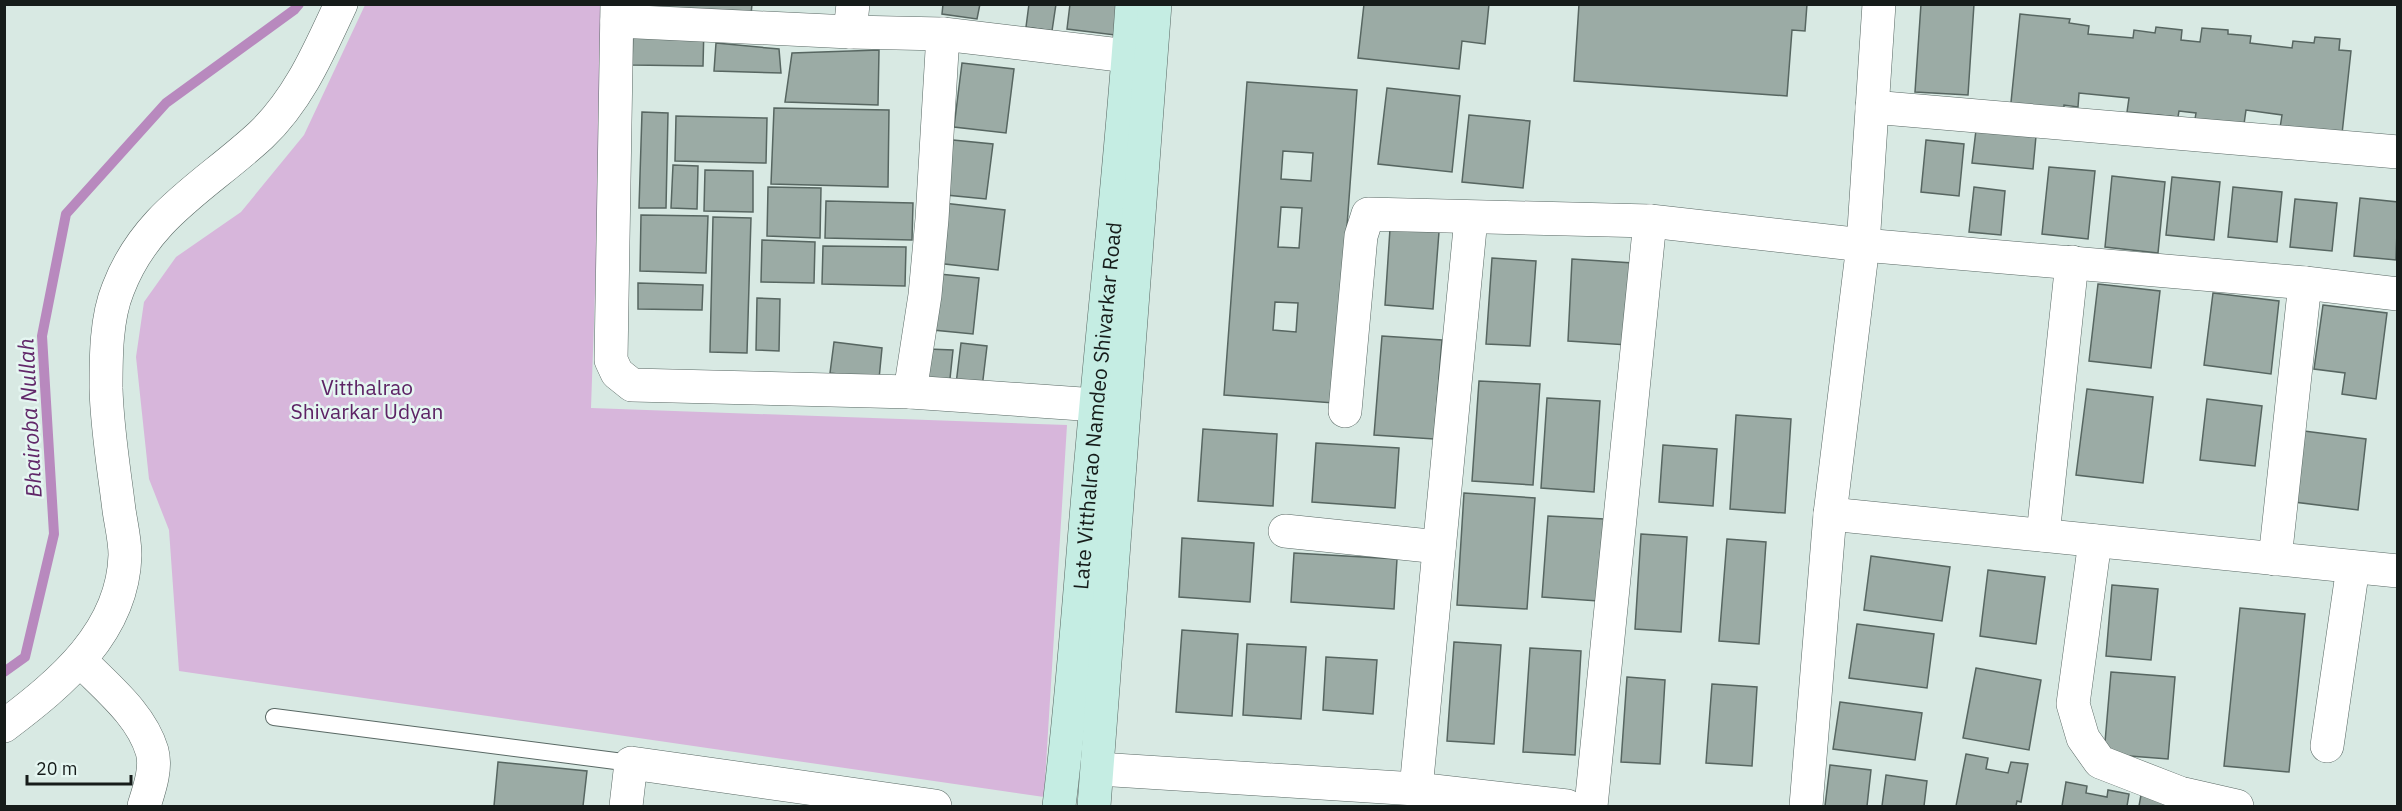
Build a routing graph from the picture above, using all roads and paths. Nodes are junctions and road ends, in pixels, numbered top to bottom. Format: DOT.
graph roads {
  1 [pos="341,4"];
  2 [pos="1132,4"];
  3 [pos="1155,4"];
  4 [pos="1879,4"];
  5 [pos="617,13"];
  6 [pos="852,18"];
  7 [pos="943,34"];
  8 [pos="1128,56"];
  9 [pos="1872,107"];
  10 [pos="2397,152"];
  11 [pos="1471,218"];
  12 [pos="1650,221"];
  13 [pos="1863,244"];
  14 [pos="2072,262"];
  15 [pos="2305,283"];
  16 [pos="2397,294"];
  17 [pos="910,392"];
  18 [pos="1096,405"];
  19 [pos="1345,411"];
  20 [pos="1830,514"];
  21 [pos="1285,531"];
  22 [pos="2043,535"];
  23 [pos="2095,541"];
  24 [pos="1439,548"];
  25 [pos="2275,559"];
  26 [pos="2353,567"];
  27 [pos="2397,571"];
  28 [pos="80,660"];
  29 [pos="274,717"];
  30 [pos="4,726"];
  31 [pos="2327,746"];
  32 [pos="631,763"];
  33 [pos="1098,769"];
  34 [pos="1416,789"];
  35 [pos="144,807"];
  36 [pos="626,807"];
  37 [pos="935,807"];
  38 [pos="1059,807"];
  39 [pos="1094,807"];
  40 [pos="1567,807"];
  41 [pos="1591,807"];
  42 [pos="1806,807"];
  43 [pos="2237,807"];
  1 -- 28 [label="street"];
  2 -- 8 [label="main road, Late Vitthalrao Namdeo Shivarkar Road"];
  3 -- 33 [label="main road, Late Vitthalrao Namdeo Shivarkar Road"];
  4 -- 9 [label="street"];
  5 -- 6 [label="street"];
  5 -- 17 [label="street"];
  6 -- 7 [label="street"];
  7 -- 8 [label="street"];
  7 -- 17 [label="street"];
  8 -- 18 [label="main road, Late Vitthalrao Namdeo Shivarkar Road"];
  9 -- 10 [label="street"];
  9 -- 13 [label="street"];
  11 -- 12 [label="street"];
  11 -- 19 [label="street"];
  11 -- 24 [label="street"];
  12 -- 13 [label="street"];
  12 -- 41 [label="street"];
  13 -- 14 [label="street"];
  13 -- 20 [label="street"];
  14 -- 15 [label="street"];
  14 -- 22 [label="street"];
  15 -- 16 [label="street"];
  15 -- 25 [label="street"];
  17 -- 18 [label="street"];
  18 -- 38 [label="main road, Late Vitthalrao Namdeo Shivarkar Road"];
  20 -- 22 [label="street"];
  20 -- 42 [label="street"];
  21 -- 24 [label="street"];
  22 -- 23 [label="street"];
  23 -- 25 [label="street"];
  23 -- 43 [label="street"];
  24 -- 34 [label="street"];
  25 -- 26 [label="street"];
  26 -- 27 [label="street"];
  26 -- 31 [label="street"];
  28 -- 30 [label="street"];
  28 -- 35 [label="street"];
  29 -- 32 [label="lane"];
  32 -- 36 [label="street"];
  32 -- 37 [label="street"];
  33 -- 34 [label="street"];
  33 -- 39 [label="main road, Late Vitthalrao Namdeo Shivarkar Road"];
  34 -- 40 [label="street"];
}
